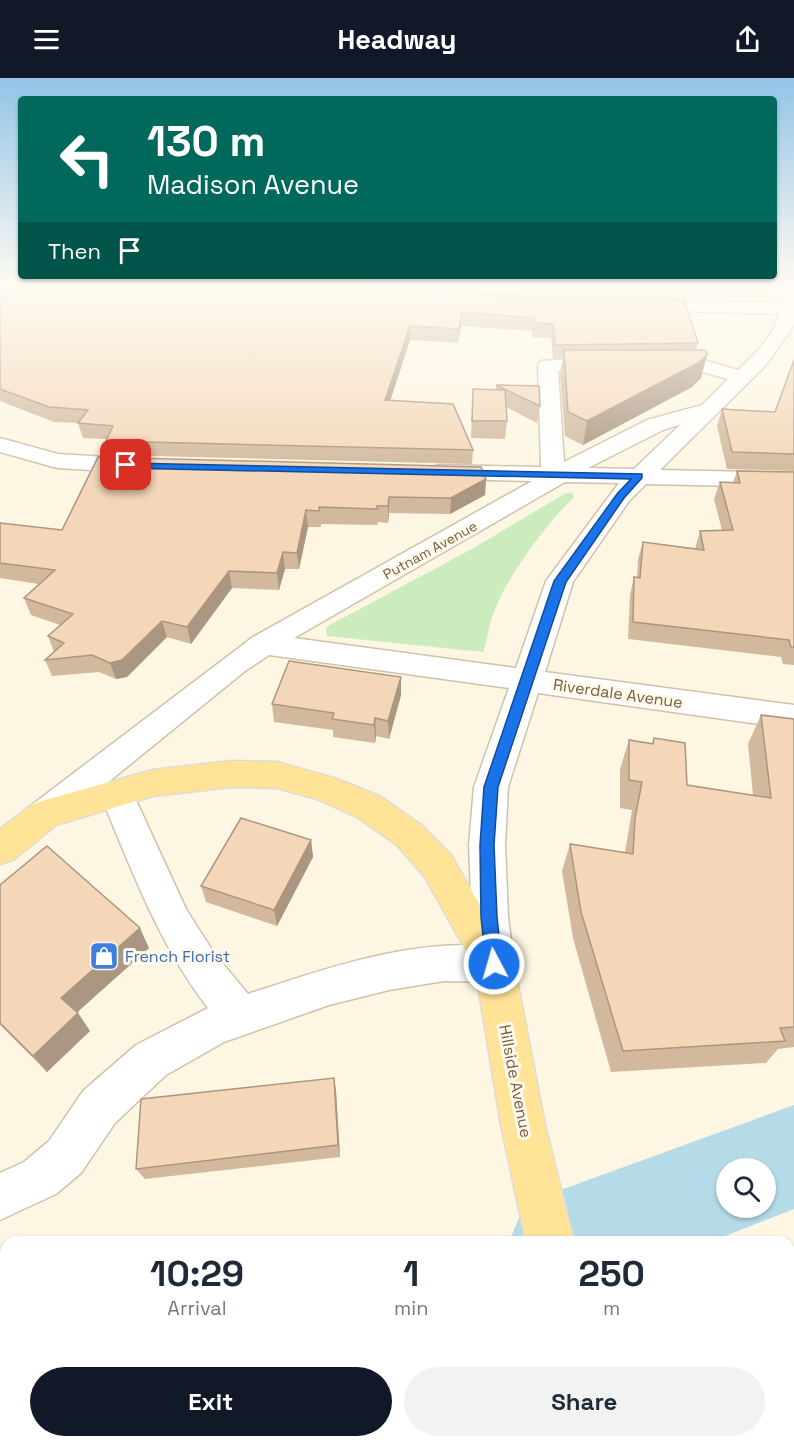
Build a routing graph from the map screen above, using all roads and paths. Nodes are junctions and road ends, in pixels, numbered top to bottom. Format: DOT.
graph roads {
  1 [pos="768,349"];
  2 [pos="742,377"];
  3 [pos="707,410"];
  4 [pos="0,445"];
  5 [pos="166,467"];
  6 [pos="423,471"];
  7 [pos="557,474"];
  8 [pos="639,476"];
  9 [pos="794,480"];
  10 [pos="263,644"];
  11 [pos="525,680"];
  12 [pos="794,717"];
  13 [pos="106,783"];
  14 [pos="0,849"];
  15 [pos="494,964"];
  16 [pos="241,1017"];
  17 [pos="0,1197"];
  18 [pos="549,1236"];
  1 -- 2 [label="street, Putnam Avenue"];
  2 -- 3 [label="street, Putnam Avenue"];
  2 -- 7 [label="street"];
  3 -- 7 [label="street, Putnam Avenue"];
  3 -- 8 [label="street, Hillside Avenue"];
  4 -- 5 [label="street"];
  6 -- 7 [label="street"];
  7 -- 8 [label="street"];
  7 -- 10 [label="street, Putnam Avenue"];
  8 -- 9 [label="street"];
  8 -- 11 [label="street, Hillside Avenue"];
  10 -- 11 [label="street, Riverdale Avenue"];
  10 -- 13 [label="street, Putnam Avenue"];
  11 -- 12 [label="street, Riverdale Avenue"];
  11 -- 15 [label="street, Hillside Avenue"];
  13 -- 14 [label="main road, Putnam Avenue"];
  13 -- 15 [label="main road, Putnam Avenue"];
  13 -- 16 [label="street"];
  15 -- 16 [label="street"];
  15 -- 18 [label="main road, Hillside Avenue"];
  16 -- 17 [label="street"];
}
